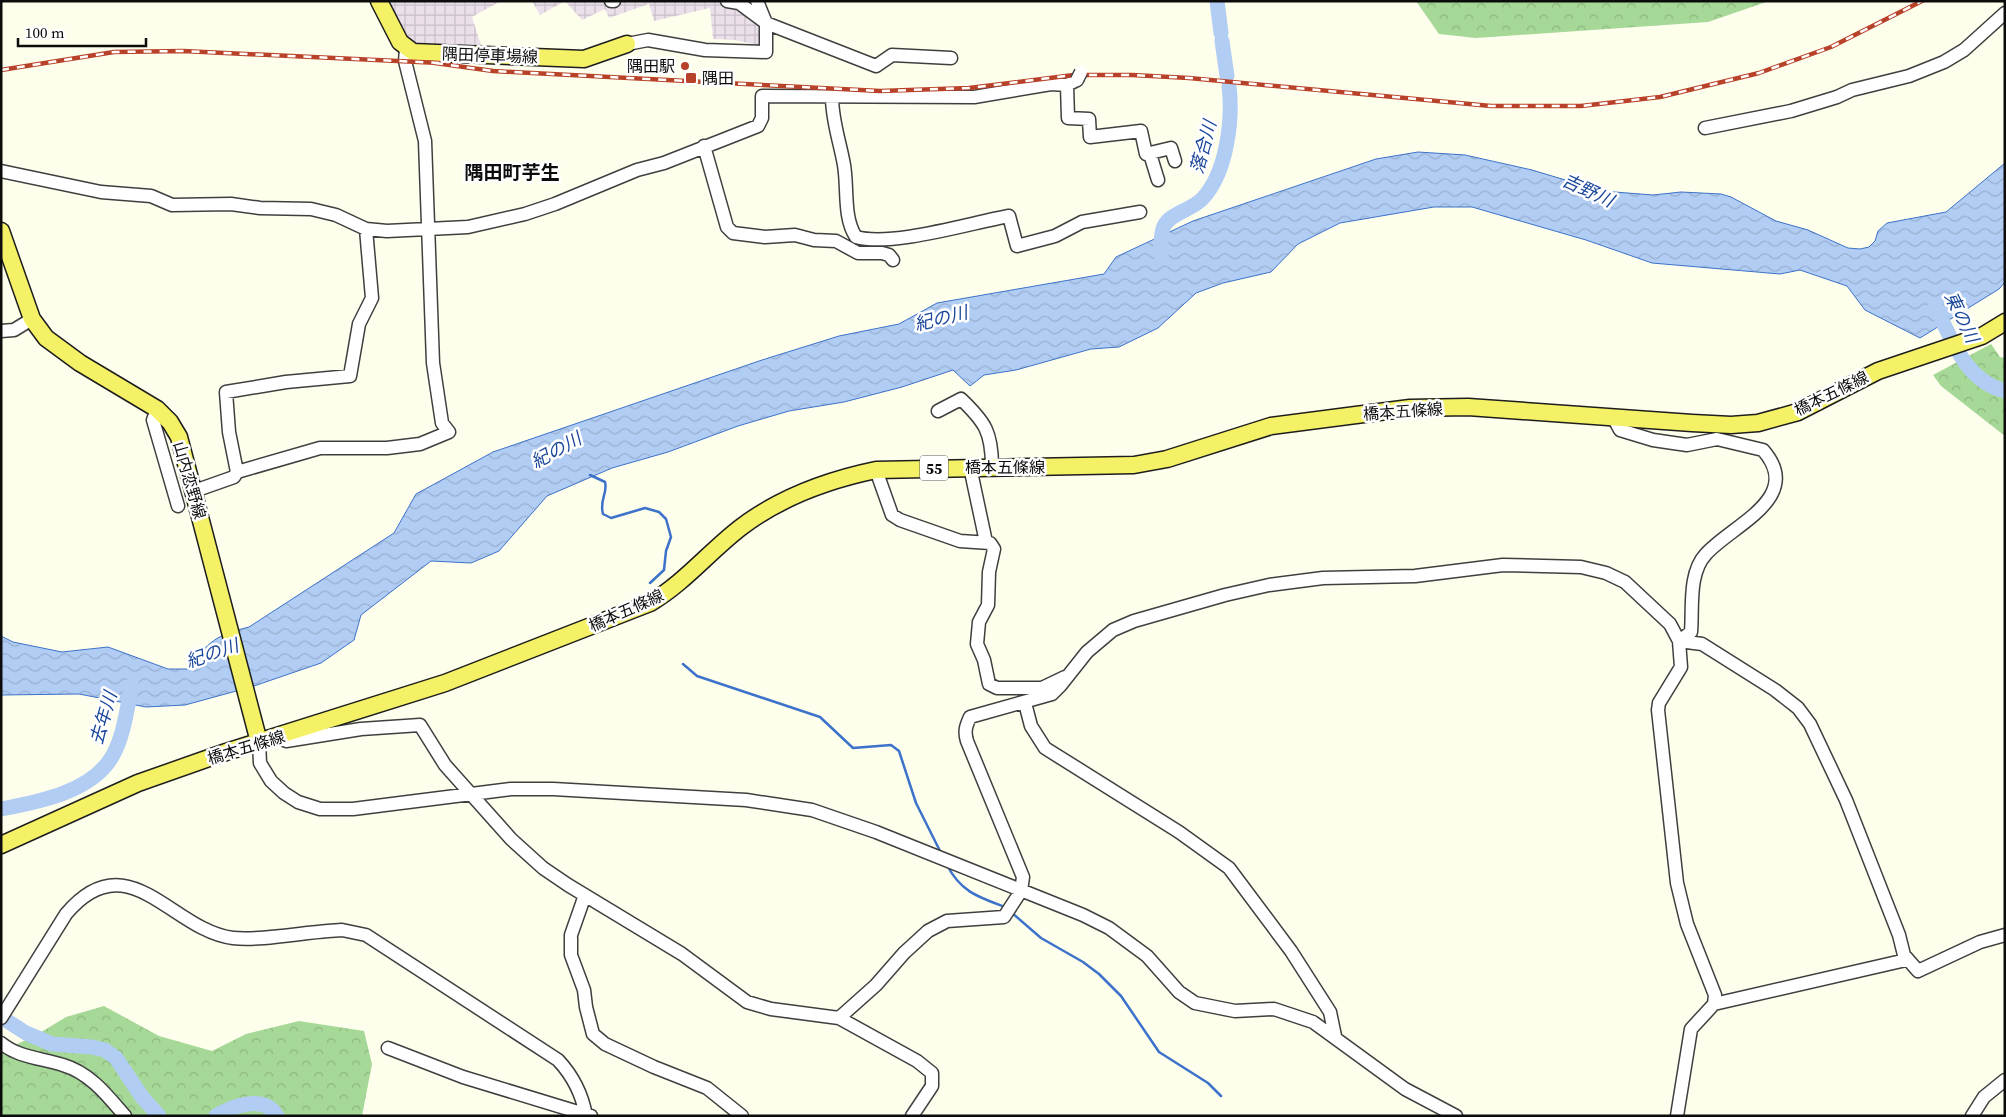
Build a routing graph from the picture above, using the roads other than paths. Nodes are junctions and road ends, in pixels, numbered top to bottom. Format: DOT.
graph roads {
  1 [pos="379,1"];
  2 [pos="727,1"];
  3 [pos="757,1"];
  4 [pos="2005,13"];
  5 [pos="766,23"];
  6 [pos="627,44"];
  7 [pos="406,48"];
  8 [pos="951,58"];
  9 [pos="832,97"];
  10 [pos="1706,128"];
  11 [pos="704,146"];
  12 [pos="1150,154"];
  13 [pos="1175,161"];
  14 [pos="1,171"];
  15 [pos="1158,180"];
  16 [pos="1140,212"];
  17 [pos="428,228"];
  18 [pos="366,229"];
  19 [pos="1,231"];
  20 [pos="893,260"];
  21 [pos="32,320"];
  22 [pos="2005,322"];
  23 [pos="1,332"];
  24 [pos="157,409"];
  25 [pos="938,411"];
  26 [pos="1613,417"];
  27 [pos="970,467"];
  28 [pos="992,467"];
  29 [pos="876,470"];
  30 [pos="238,472"];
  31 [pos="199,497"];
  32 [pos="179,499"];
  33 [pos="986,542"];
  34 [pos="1679,641"];
  35 [pos="1069,675"];
  36 [pos="1026,703"];
  37 [pos="280,736"];
  38 [pos="259,742"];
  39 [pos="472,793"];
  40 [pos="1,845"];
  41 [pos="1021,890"];
  42 [pos="585,895"];
  43 [pos="2005,935"];
  44 [pos="1906,960"];
  45 [pos="1714,1004"];
  46 [pos="1,1018"];
  47 [pos="839,1018"];
  48 [pos="1335,1036"];
  49 [pos="1,1043"];
  50 [pos="388,1048"];
  51 [pos="2005,1080"];
  52 [pos="587,1115"];
  53 [pos="125,1116"];
  54 [pos="742,1116"];
  55 [pos="912,1116"];
  56 [pos="1456,1116"];
  57 [pos="1677,1116"];
  58 [pos="1972,1116"];
  1 -- 7 [label="main road"];
  2 -- 5 [label="street"];
  3 -- 5 [label="street"];
  4 -- 10 [label="street"];
  5 -- 6 [label="street"];
  5 -- 8 [label="street"];
  6 -- 7 [label="main road, 隅田停車場線"];
  7 -- 17 [label="street"];
  9 -- 11 [label="street"];
  9 -- 12 [label="street"];
  9 -- 16 [label="street"];
  11 -- 17 [label="street"];
  11 -- 20 [label="street"];
  12 -- 13 [label="street"];
  12 -- 15 [label="street"];
  14 -- 18 [label="street"];
  17 -- 18 [label="street"];
  17 -- 30 [label="street"];
  18 -- 30 [label="street"];
  19 -- 21 [label="main road, 山内恋野線"];
  21 -- 23 [label="street"];
  21 -- 24 [label="main road, 山内恋野線"];
  22 -- 26 [label="main road, 橋本五條線 / 55"];
  24 -- 31 [label="main road, 山内恋野線"];
  24 -- 32 [label="street"];
  25 -- 28 [label="street"];
  26 -- 28 [label="main road, 橋本五條線 / 55"];
  26 -- 34 [label="street"];
  27 -- 28 [label="main road, 橋本五條線 / 55"];
  27 -- 29 [label="main road, 橋本五條線 / 55"];
  27 -- 33 [label="street"];
  29 -- 33 [label="street"];
  29 -- 37 [label="main road, 橋本五條線 / 55"];
  30 -- 31 [label="street"];
  31 -- 38 [label="main road, 山内恋野線"];
  33 -- 35 [label="street"];
  34 -- 35 [label="street"];
  34 -- 44 [label="street"];
  34 -- 45 [label="street"];
  35 -- 36 [label="street"];
  36 -- 41 [label="street"];
  36 -- 48 [label="street"];
  37 -- 38 [label="main road, 橋本五條線 / 55"];
  37 -- 39 [label="street"];
  38 -- 39 [label="street"];
  38 -- 40 [label="main road, 橋本五條線 / 55"];
  39 -- 41 [label="street"];
  39 -- 42 [label="street"];
  41 -- 47 [label="street"];
  41 -- 48 [label="street"];
  42 -- 47 [label="street"];
  42 -- 54 [label="street"];
  43 -- 44 [label="street"];
  44 -- 45 [label="street"];
  45 -- 57 [label="street"];
  46 -- 52 [label="street"];
  47 -- 55 [label="street"];
  48 -- 56 [label="street"];
  49 -- 53 [label="street"];
  50 -- 52 [label="street"];
  51 -- 58 [label="street"];
}
